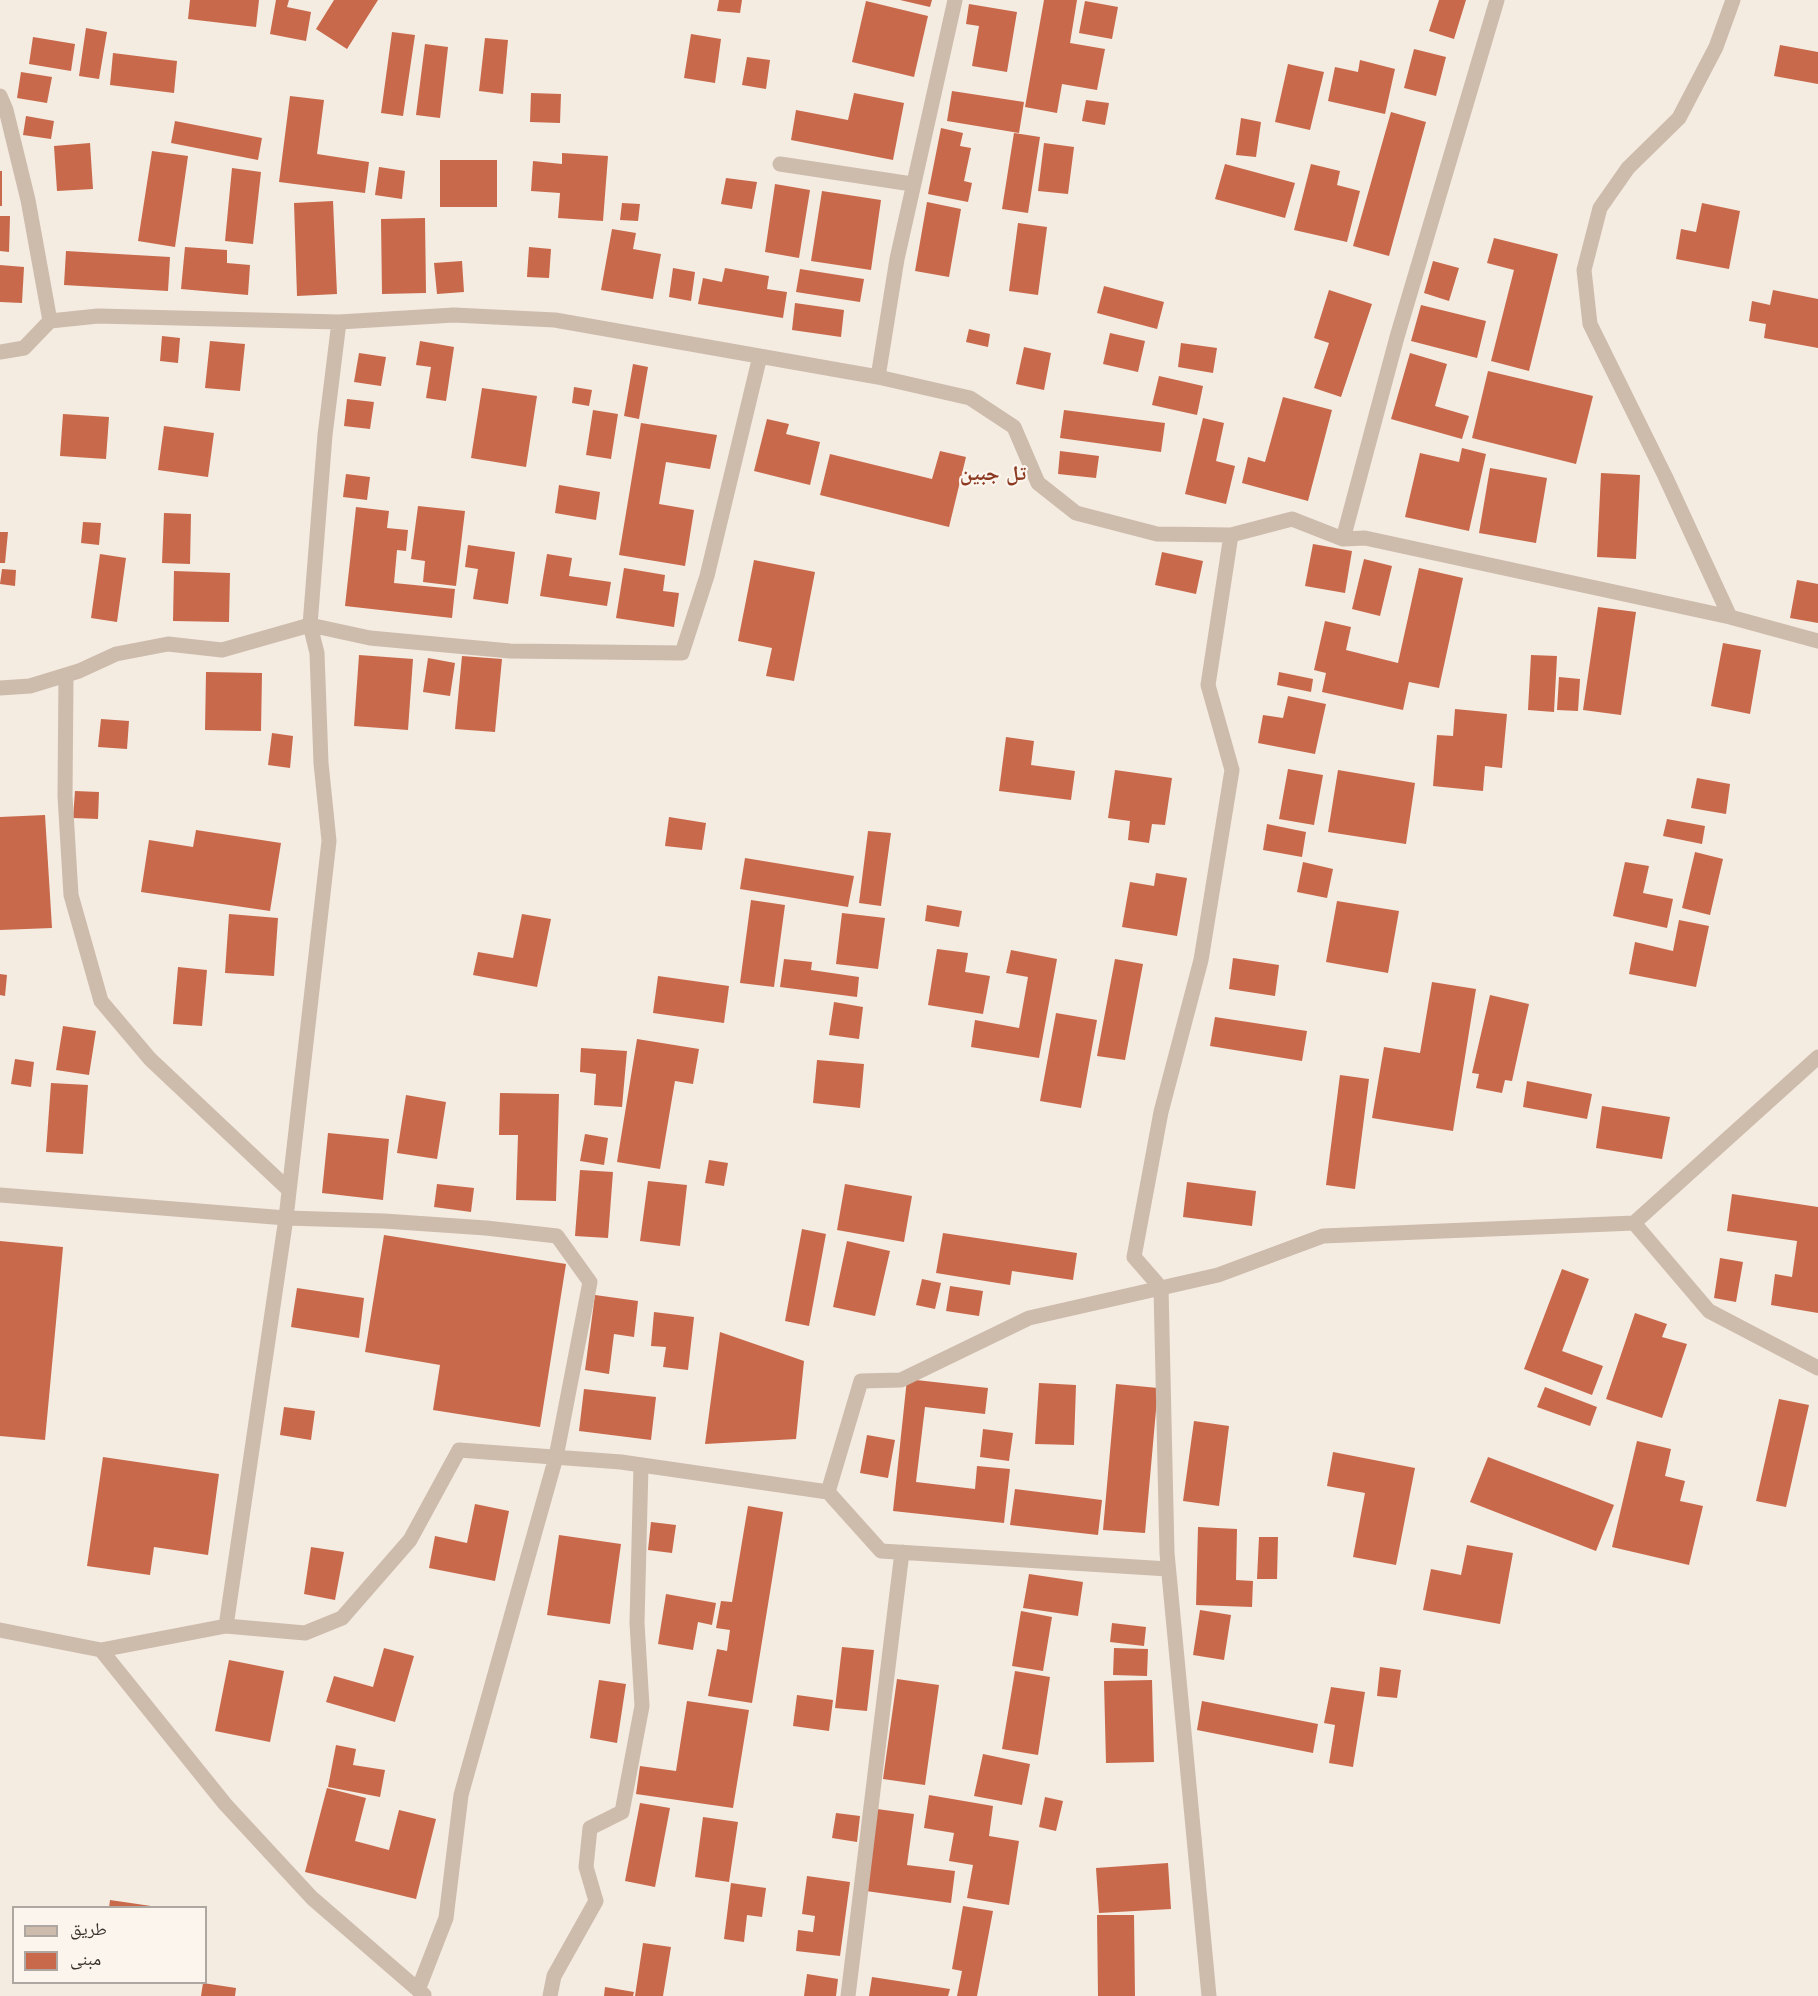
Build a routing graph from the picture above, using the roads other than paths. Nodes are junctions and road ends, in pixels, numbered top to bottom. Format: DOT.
graph roads {
  1 [pos="955,0"];
  2 [pos="1497,0"];
  3 [pos="1732,0"];
  4 [pos="0,96"];
  5 [pos="780,164"];
  6 [pos="912,184"];
  7 [pos="50,321"];
  8 [pos="339,322"];
  9 [pos="0,352"];
  10 [pos="760,356"];
  11 [pos="878,377"];
  12 [pos="1231,535"];
  13 [pos="1343,539"];
  14 [pos="1730,616"];
  15 [pos="310,625"];
  16 [pos="1818,641"];
  17 [pos="66,675"];
  18 [pos="0,688"];
  19 [pos="1818,1057"];
  20 [pos="289,1190"];
  21 [pos="0,1195"];
  22 [pos="286,1218"];
  23 [pos="1634,1223"];
  24 [pos="1161,1288"];
  25 [pos="1818,1368"];
  26 [pos="556,1457"];
  27 [pos="642,1465"];
  28 [pos="828,1492"];
  29 [pos="902,1552"];
  30 [pos="1168,1569"];
  31 [pos="226,1626"];
  32 [pos="0,1630"];
  33 [pos="101,1650"];
  34 [pos="421,1993"];
  35 [pos="550,1996"];
  36 [pos="848,1996"];
  37 [pos="1209,1996"];
  1 -- 6 [label="street"];
  2 -- 13 [label="street"];
  3 -- 14 [label="street"];
  4 -- 7 [label="street"];
  5 -- 6 [label="street"];
  6 -- 11 [label="street"];
  7 -- 8 [label="street"];
  7 -- 9 [label="street"];
  8 -- 10 [label="street"];
  8 -- 15 [label="street"];
  10 -- 11 [label="street"];
  10 -- 15 [label="street"];
  11 -- 12 [label="street"];
  12 -- 13 [label="street"];
  12 -- 24 [label="street"];
  13 -- 14 [label="street"];
  14 -- 16 [label="street"];
  15 -- 17 [label="street"];
  15 -- 20 [label="street"];
  17 -- 18 [label="street"];
  17 -- 20 [label="street"];
  19 -- 23 [label="street"];
  20 -- 22 [label="street"];
  21 -- 22 [label="street"];
  22 -- 26 [label="street"];
  22 -- 31 [label="street"];
  23 -- 24 [label="street"];
  23 -- 25 [label="street"];
  24 -- 28 [label="street"];
  24 -- 30 [label="street"];
  26 -- 27 [label="street"];
  26 -- 31 [label="street"];
  26 -- 34 [label="street"];
  27 -- 28 [label="street"];
  27 -- 35 [label="street"];
  28 -- 29 [label="street"];
  29 -- 30 [label="street"];
  29 -- 36 [label="street"];
  30 -- 37 [label="street"];
  31 -- 33 [label="street"];
  32 -- 33 [label="street"];
  33 -- 34 [label="street"];
}
